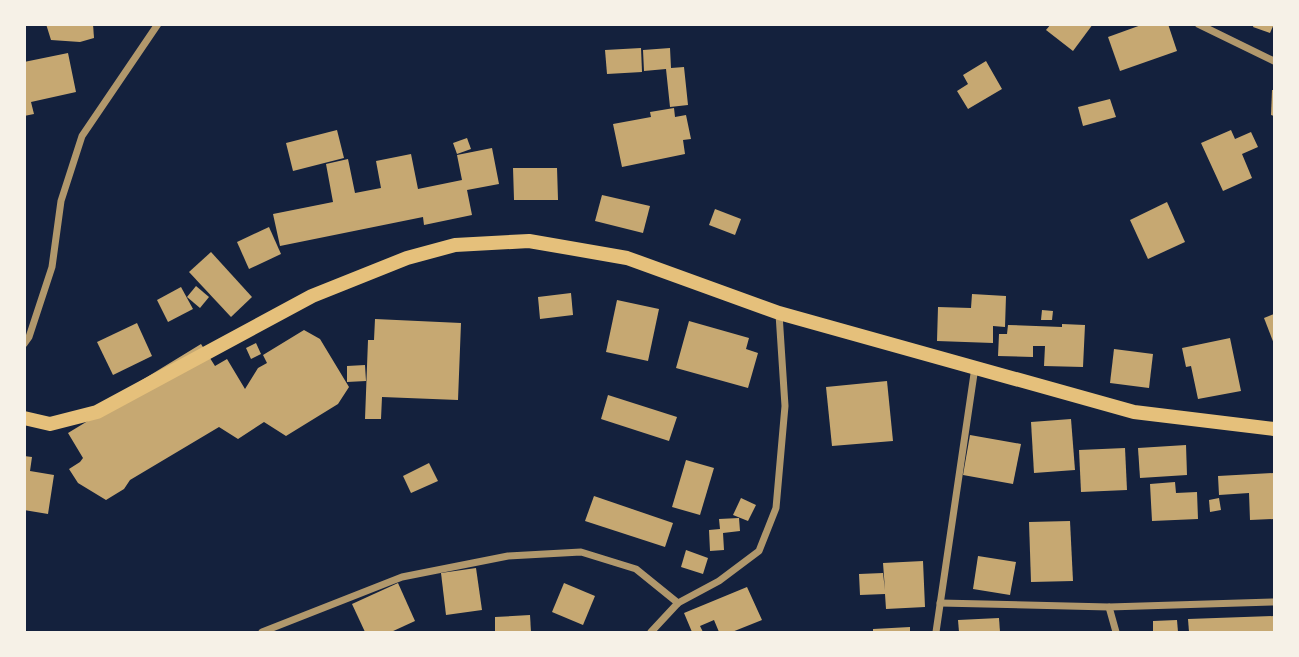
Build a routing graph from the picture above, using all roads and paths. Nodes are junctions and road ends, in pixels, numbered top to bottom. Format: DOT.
graph roads {
  1 [pos="158,24"];
  2 [pos="1198,24"];
  3 [pos="1275,61"];
  4 [pos="779,313"];
  5 [pos="24,344"];
  6 [pos="975,367"];
  7 [pos="24,418"];
  8 [pos="1275,429"];
  9 [pos="1275,602"];
  10 [pos="678,603"];
  11 [pos="940,603"];
  12 [pos="1109,607"];
  13 [pos="262,632"];
  14 [pos="651,632"];
  15 [pos="936,632"];
  16 [pos="1116,632"];
  1 -- 5 [label="street"];
  2 -- 3 [label="street"];
  4 -- 6 [label="main road"];
  4 -- 7 [label="main road"];
  4 -- 10 [label="street"];
  6 -- 8 [label="main road"];
  6 -- 11 [label="street"];
  9 -- 12 [label="street"];
  10 -- 13 [label="street"];
  10 -- 14 [label="street"];
  11 -- 12 [label="street"];
  11 -- 15 [label="street"];
  12 -- 16 [label="street"];
}
